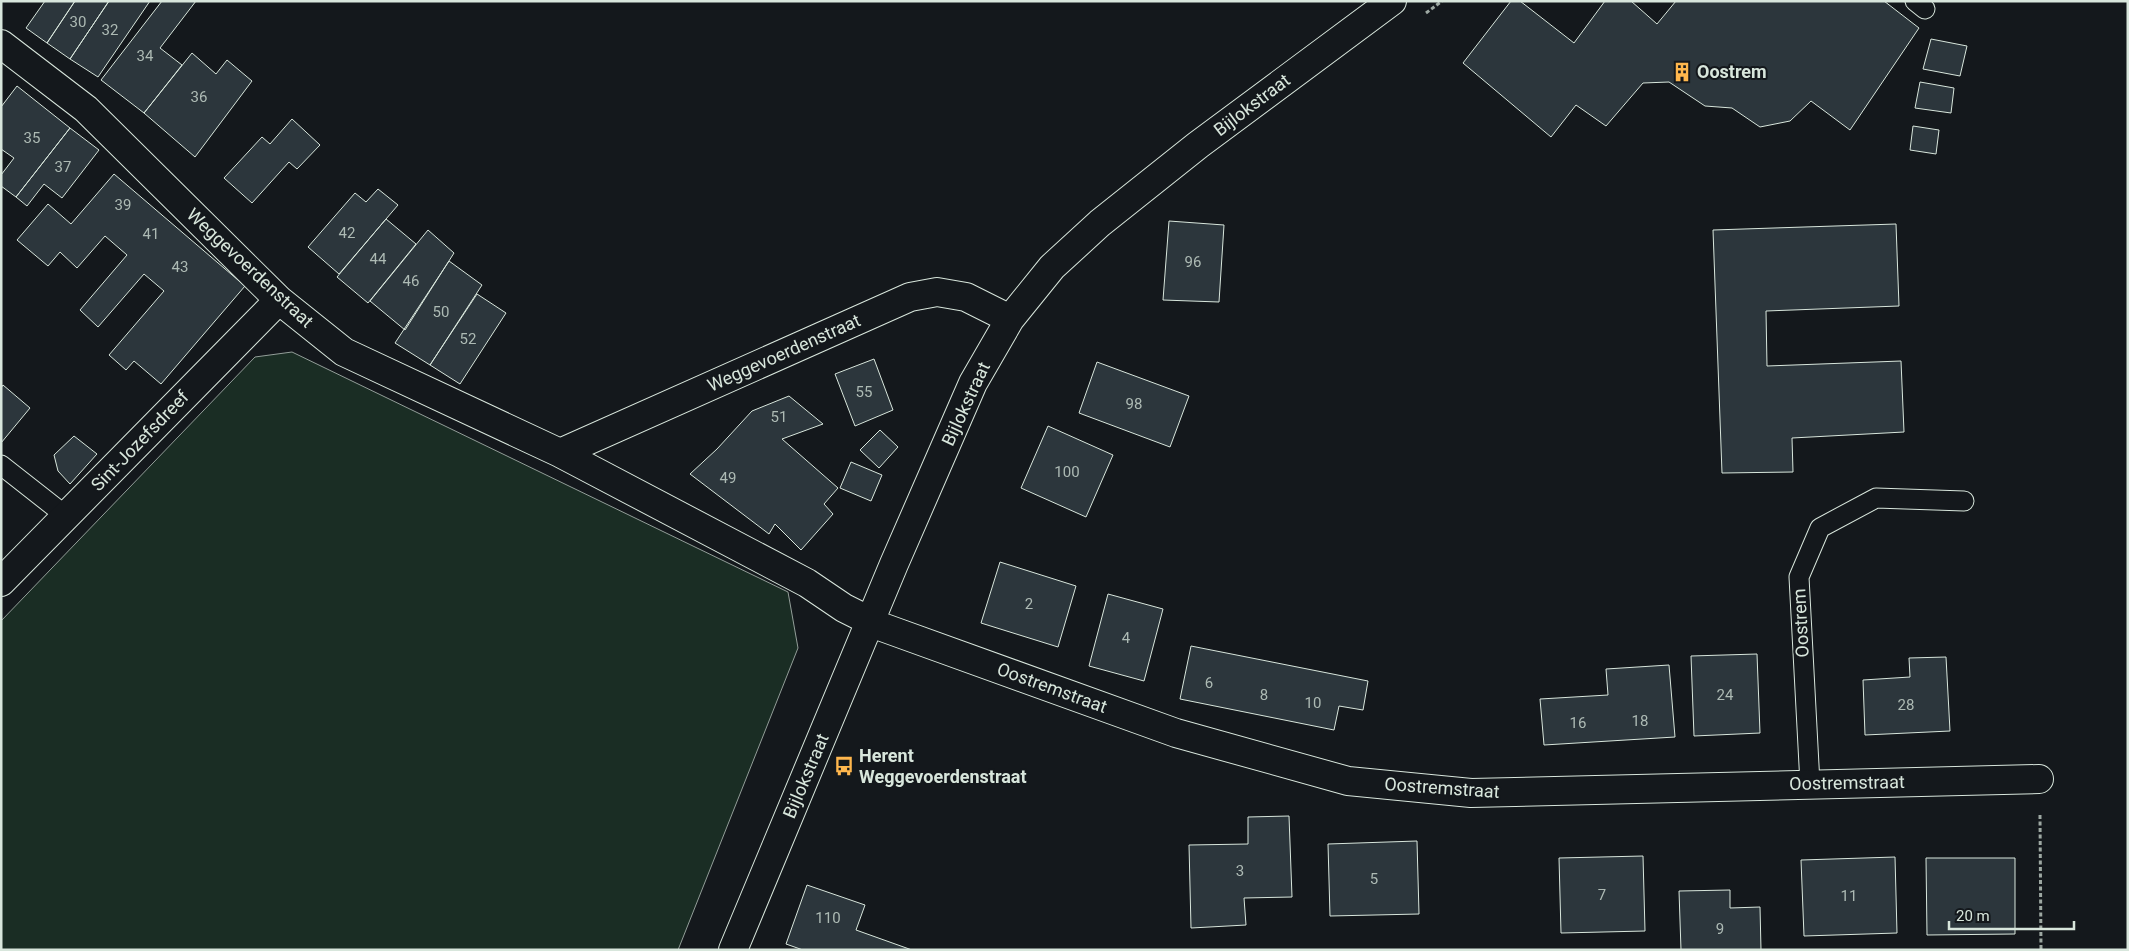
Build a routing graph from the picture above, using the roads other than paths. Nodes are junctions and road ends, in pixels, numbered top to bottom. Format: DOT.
graph roads {
  1 [pos="1392,1"];
  2 [pos="1,44"];
  3 [pos="279,300"];
  4 [pos="1010,319"];
  5 [pos="560,453"];
  6 [pos="1,465"];
  7 [pos="1964,501"];
  8 [pos="66,516"];
  9 [pos="1,582"];
  10 [pos="871,622"];
  11 [pos="2039,778"];
  12 [pos="1810,784"];
  13 [pos="733,950"];
  1 -- 4 [label="street, Bijlokstraat"];
  2 -- 3 [label="street, Weggevoerdenstraat"];
  3 -- 5 [label="street, Weggevoerdenstraat"];
  3 -- 8 [label="street, Sint-Jozefsdreef"];
  4 -- 5 [label="street, Weggevoerdenstraat"];
  4 -- 10 [label="street, Bijlokstraat"];
  5 -- 10 [label="street, Weggevoerdenstraat"];
  6 -- 8 [label="lane"];
  7 -- 12 [label="lane, Oostrem"];
  8 -- 9 [label="street, Sint-Jozefsdreef"];
  10 -- 12 [label="street, Oostremstraat"];
  10 -- 13 [label="street, Bijlokstraat"];
  11 -- 12 [label="street, Oostremstraat"];
}
